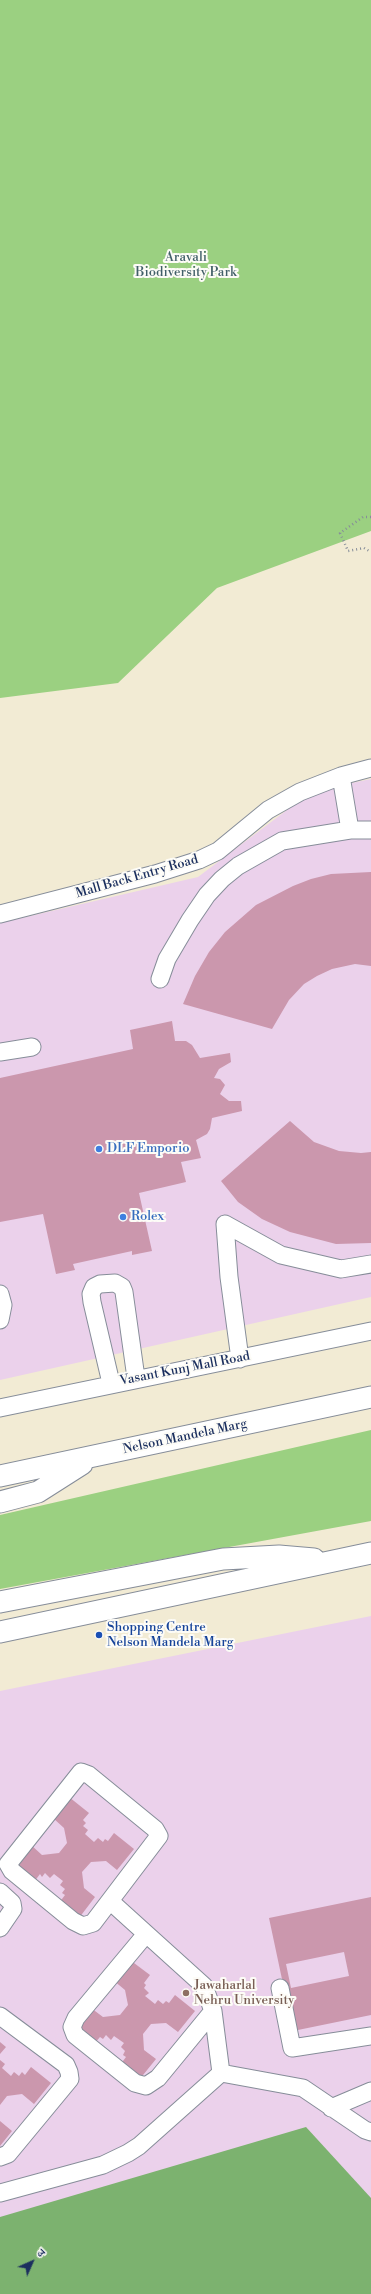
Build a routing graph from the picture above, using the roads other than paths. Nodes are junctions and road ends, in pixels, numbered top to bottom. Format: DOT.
graph roads {
  1 [pos="371,768"];
  2 [pos="341,776"];
  3 [pos="350,830"];
  4 [pos="371,830"];
  5 [pos="0,914"];
  6 [pos="160,979"];
  7 [pos="32,1047"];
  8 [pos="0,1052"];
  9 [pos="371,1264"];
  10 [pos="0,1294"];
  11 [pos="0,1320"];
  12 [pos="371,1331"];
  13 [pos="240,1359"];
  14 [pos="136,1378"];
  15 [pos="111,1383"];
  16 [pos="371,1398"];
  17 [pos="0,1408"];
  18 [pos="96,1456"];
  19 [pos="0,1476"];
  20 [pos="0,1502"];
  21 [pos="371,1553"];
  22 [pos="332,1561"];
  23 [pos="0,1602"];
  24 [pos="0,1632"];
  25 [pos="0,1892"];
  26 [pos="110,1901"];
  27 [pos="0,1928"];
  28 [pos="146,1934"];
  29 [pos="280,1988"];
  30 [pos="213,2011"];
  31 [pos="0,2016"];
  32 [pos="371,2036"];
  33 [pos="221,2073"];
  34 [pos="371,2091"];
  35 [pos="331,2108"];
  36 [pos="371,2132"];
  37 [pos="0,2158"];
  38 [pos="0,2193"];
  1 -- 2 [label="lane, Mall Back Entry Road"];
  2 -- 3 [label="lane"];
  2 -- 5 [label="lane, Mall Back Entry Road"];
  3 -- 4 [label="lane"];
  3 -- 6 [label="lane"];
  7 -- 8 [label="lane"];
  9 -- 13 [label="lane"];
  10 -- 11 [label="lane"];
  12 -- 13 [label="lane, Vasant Kunj Mall Road"];
  13 -- 14 [label="lane, Vasant Kunj Mall Road"];
  14 -- 15 [label="lane, Vasant Kunj Mall Road"];
  14 -- 15 [label="lane"];
  15 -- 17 [label="lane, Vasant Kunj Mall Road"];
  16 -- 18 [label="main road, Nelson Mandela Marg"];
  18 -- 19 [label="main road, Nelson Mandela Marg"];
  18 -- 20 [label="main road"];
  21 -- 22 [label="main road"];
  22 -- 23 [label="main road"];
  22 -- 24 [label="main road"];
  25 -- 27 [label="lane"];
  26 -- 26 [label="lane"];
  26 -- 28 [label="lane"];
  28 -- 30 [label="lane"];
  28 -- 30 [label="lane"];
  29 -- 32 [label="lane"];
  30 -- 33 [label="lane"];
  31 -- 37 [label="lane"];
  33 -- 35 [label="lane"];
  33 -- 38 [label="lane"];
  34 -- 35 [label="lane"];
  35 -- 36 [label="lane"];
}
